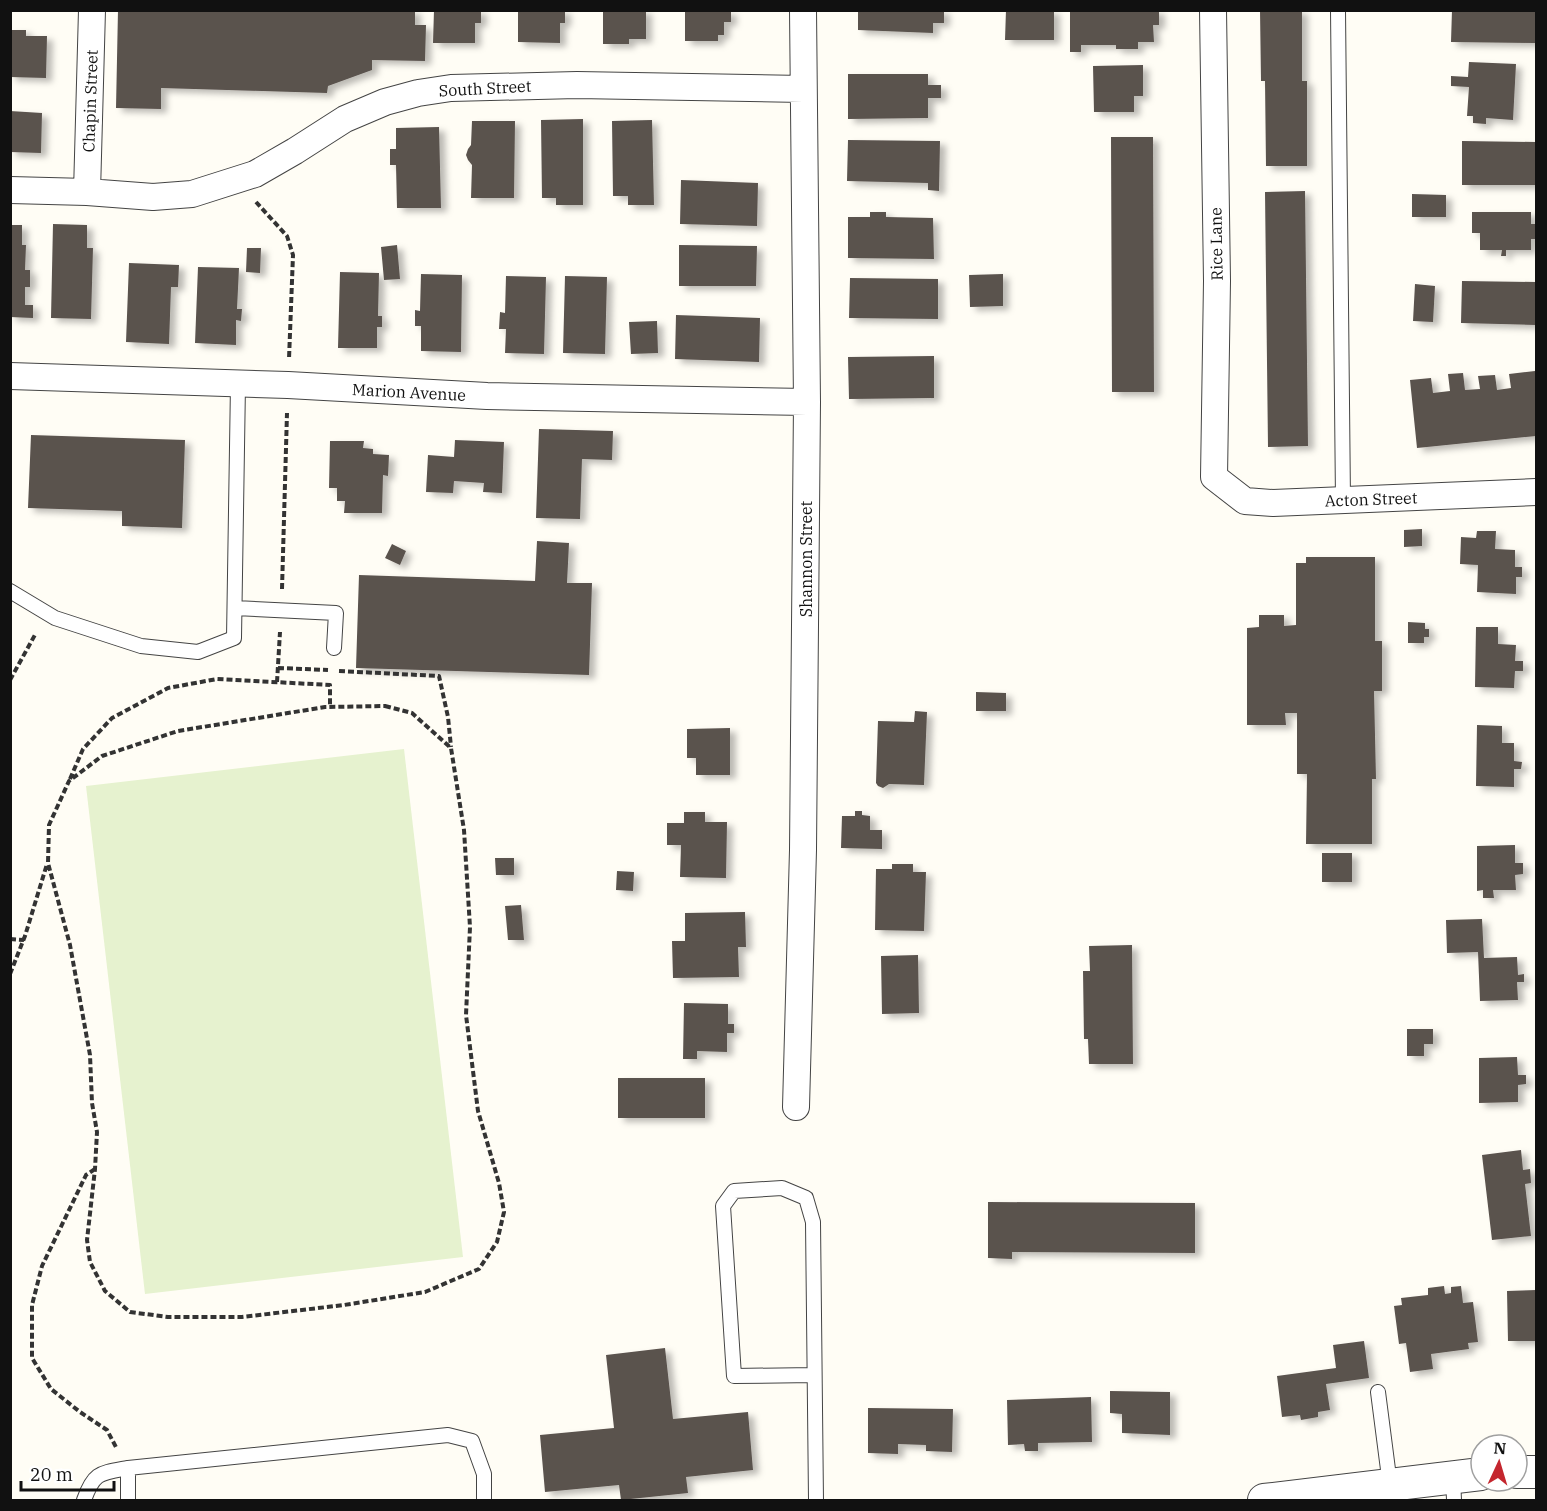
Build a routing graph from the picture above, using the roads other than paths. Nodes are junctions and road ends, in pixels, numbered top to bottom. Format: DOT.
graph roads {
  1 [pos="92,10"];
  2 [pos="803,10"];
  3 [pos="1213,10"];
  4 [pos="1338,10"];
  5 [pos="803,89"];
  6 [pos="10,190"];
  7 [pos="87,192"];
  8 [pos="10,376"];
  9 [pos="238,384"];
  10 [pos="807,402"];
  11 [pos="1214,477"];
  12 [pos="1536,492"];
  13 [pos="1344,500"];
  14 [pos="10,591"];
  15 [pos="235,608"];
  16 [pos="334,648"];
  17 [pos="796,1107"];
  18 [pos="814,1375"];
  19 [pos="1378,1392"];
  20 [pos="128,1468"];
  21 [pos="1463,1484"];
  22 [pos="1390,1485"];
  23 [pos="84,1500"];
  24 [pos="128,1500"];
  25 [pos="484,1500"];
  26 [pos="816,1500"];
  27 [pos="1264,1500"];
  1 -- 7 [label="street, Chapin Street"];
  2 -- 5 [label="street, Shannon Street"];
  3 -- 11 [label="street, Rice Lane"];
  4 -- 13 [label="lane"];
  5 -- 7 [label="street, South Street"];
  5 -- 10 [label="street, Shannon Street"];
  6 -- 7 [label="street, South Street"];
  8 -- 9 [label="street, Marion Avenue"];
  9 -- 10 [label="street, Marion Avenue"];
  9 -- 15 [label="lane"];
  10 -- 17 [label="street, Shannon Street"];
  11 -- 13 [label="street, Acton Street"];
  12 -- 13 [label="street, Acton Street"];
  14 -- 15 [label="lane"];
  15 -- 16 [label="lane"];
  18 -- 18 [label="lane"];
  18 -- 26 [label="lane"];
  19 -- 22 [label="lane"];
  20 -- 23 [label="lane"];
  20 -- 24 [label="lane"];
  20 -- 25 [label="lane"];
  21 -- 22 [label="street"];
  22 -- 27 [label="street"];
}
